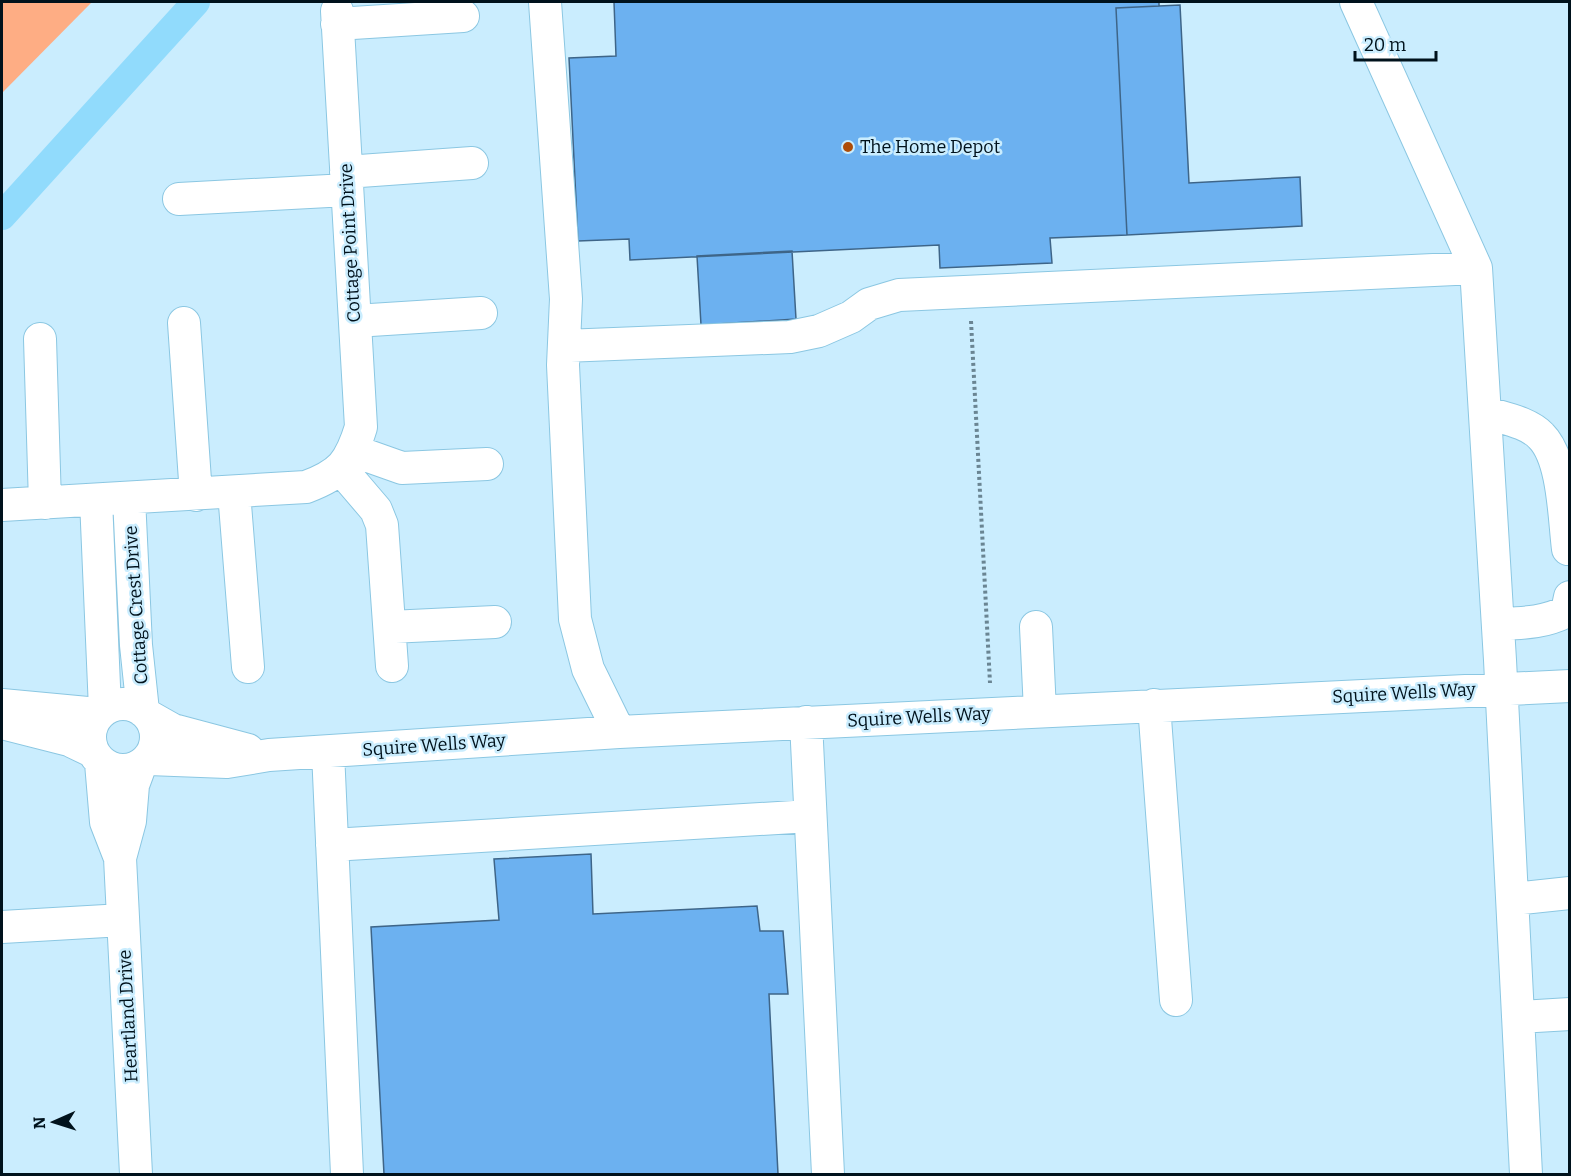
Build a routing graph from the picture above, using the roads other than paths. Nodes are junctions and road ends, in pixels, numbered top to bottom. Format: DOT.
graph roads {
  1 [pos="544,2"];
  2 [pos="1356,2"];
  3 [pos="464,16"];
  4 [pos="472,163"];
  5 [pos="346,181"];
  6 [pos="179,199"];
  7 [pos="1476,268"];
  8 [pos="481,313"];
  9 [pos="355,321"];
  10 [pos="184,323"];
  11 [pos="40,339"];
  12 [pos="564,346"];
  13 [pos="1485,412"];
  14 [pos="348,460"];
  15 [pos="487,464"];
  16 [pos="234,492"];
  17 [pos="196,495"];
  18 [pos="129,498"];
  19 [pos="96,500"];
  20 [pos="45,503"];
  21 [pos="2,505"];
  22 [pos="1568,549"];
  23 [pos="1569,597"];
  24 [pos="134,601"];
  25 [pos="100,602"];
  26 [pos="495,622"];
  27 [pos="1498,624"];
  28 [pos="390,627"];
  29 [pos="1036,627"];
  30 [pos="392,666"];
  31 [pos="248,668"];
  32 [pos="1569,686"];
  33 [pos="1502,688"];
  34 [pos="2,705"];
  35 [pos="1154,705"];
  36 [pos="1040,711"];
  37 [pos="102,712"];
  38 [pos="146,714"];
  39 [pos="2,723"];
  40 [pos="806,723"];
  41 [pos="619,732"];
  42 [pos="328,752"];
  43 [pos="269,755"];
  44 [pos="97,757"];
  45 [pos="144,763"];
  46 [pos="810,816"];
  47 [pos="332,845"];
  48 [pos="120,858"];
  49 [pos="1569,894"];
  50 [pos="1512,899"];
  51 [pos="123,920"];
  52 [pos="2,927"];
  53 [pos="1176,1000"];
  54 [pos="1569,1014"];
  55 [pos="1518,1017"];
  56 [pos="136,1174"];
  57 [pos="347,1174"];
  58 [pos="828,1174"];
  59 [pos="1526,1174"];
  1 -- 12 [label="street"];
  2 -- 7 [label="street"];
  3 -- 5 [label="street, Cottage Point Drive"];
  4 -- 5 [label="street"];
  5 -- 6 [label="street"];
  5 -- 9 [label="street, Cottage Point Drive"];
  7 -- 12 [label="street"];
  7 -- 13 [label="street"];
  8 -- 9 [label="street"];
  9 -- 14 [label="street, Cottage Point Drive"];
  10 -- 17 [label="street"];
  11 -- 20 [label="street"];
  12 -- 41 [label="street"];
  13 -- 22 [label="street"];
  13 -- 27 [label="street"];
  14 -- 15 [label="street"];
  14 -- 16 [label="street"];
  14 -- 28 [label="street"];
  16 -- 17 [label="street"];
  16 -- 31 [label="street"];
  17 -- 18 [label="street"];
  18 -- 19 [label="street"];
  18 -- 24 [label="street, Cottage Crest Drive"];
  19 -- 20 [label="street"];
  19 -- 25 [label="street, Cottage Crest Drive"];
  20 -- 21 [label="street"];
  23 -- 27 [label="street"];
  24 -- 25 [label="street"];
  24 -- 38 [label="street, Cottage Crest Drive"];
  25 -- 37 [label="street, Cottage Crest Drive"];
  26 -- 28 [label="street"];
  27 -- 33 [label="street"];
  28 -- 30 [label="street"];
  29 -- 36 [label="street"];
  32 -- 33 [label="street, Squire Wells Way"];
  33 -- 35 [label="street, Squire Wells Way"];
  33 -- 50 [label="street"];
  34 -- 37 [label="street"];
  35 -- 36 [label="street, Squire Wells Way"];
  35 -- 53 [label="street"];
  36 -- 40 [label="street, Squire Wells Way"];
  37 -- 38 [label="street"];
  37 -- 44 [label="street"];
  38 -- 43 [label="street, Squire Wells Way"];
  38 -- 45 [label="street"];
  39 -- 44 [label="street"];
  40 -- 41 [label="street, Squire Wells Way"];
  40 -- 46 [label="street"];
  41 -- 42 [label="street, Squire Wells Way"];
  42 -- 43 [label="street, Squire Wells Way"];
  42 -- 47 [label="street"];
  43 -- 45 [label="street, Squire Wells Way"];
  44 -- 45 [label="street"];
  44 -- 48 [label="street, Heartland Drive"];
  45 -- 48 [label="street, Heartland Drive"];
  46 -- 47 [label="street"];
  46 -- 58 [label="street"];
  47 -- 57 [label="street"];
  48 -- 51 [label="street, Heartland Drive"];
  49 -- 50 [label="street"];
  50 -- 55 [label="street"];
  51 -- 52 [label="street"];
  51 -- 56 [label="street, Heartland Drive"];
  54 -- 55 [label="street"];
  55 -- 59 [label="street"];
}
